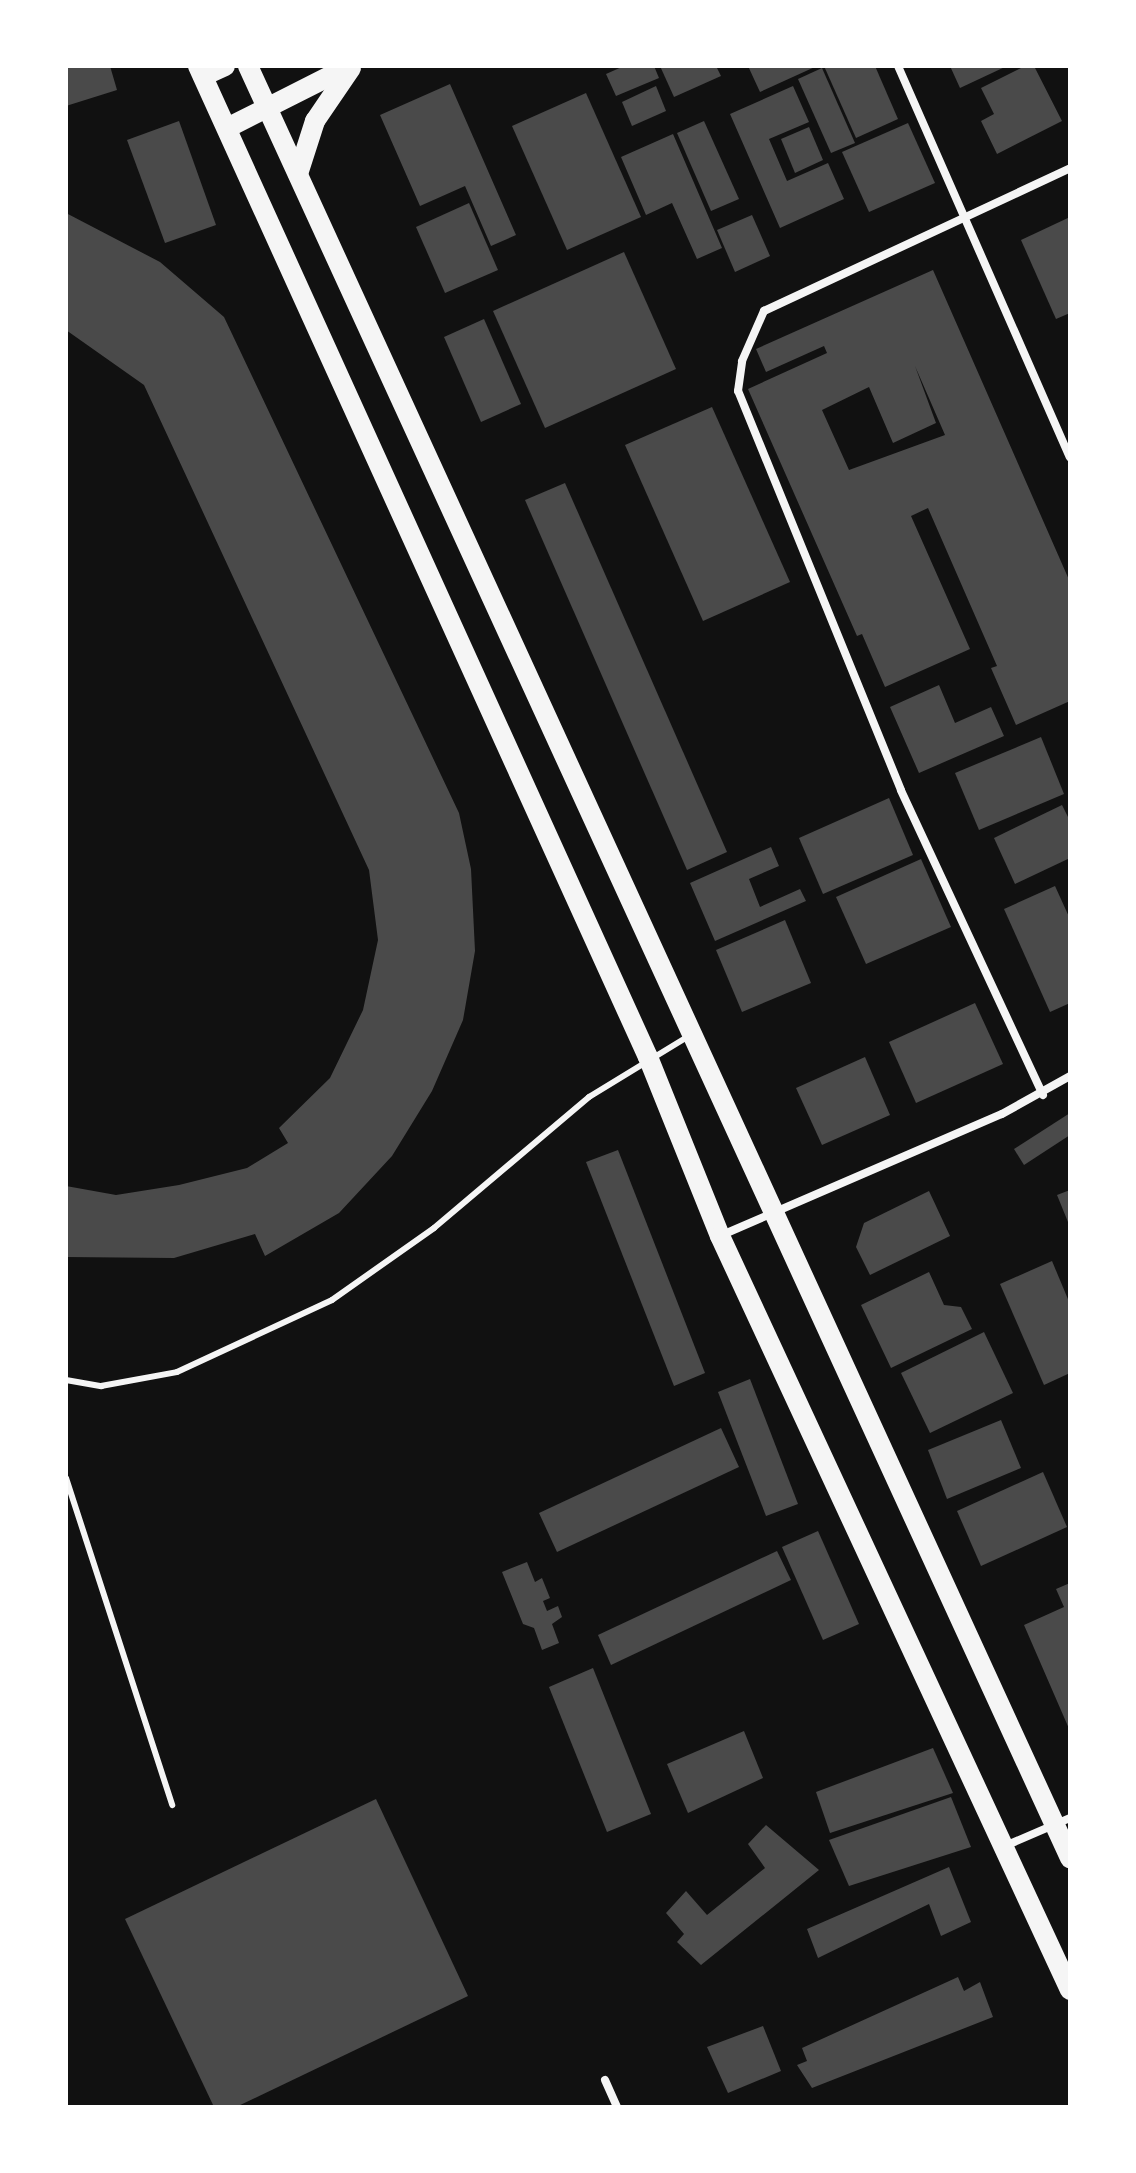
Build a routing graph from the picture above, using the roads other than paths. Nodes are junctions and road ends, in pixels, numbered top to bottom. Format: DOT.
graph roads {
  1 [pos="225,66"];
  2 [pos="248,66"];
  3 [pos="351,66"];
  4 [pos="898,66"];
  5 [pos="200,71"];
  6 [pos="267,107"];
  7 [pos="227,128"];
  8 [pos="1070,168"];
  9 [pos="298,174"];
  10 [pos="965,217"];
  11 [pos="1070,457"];
  12 [pos="692,1035"];
  13 [pos="648,1057"];
  14 [pos="1070,1076"];
  15 [pos="1043,1095"];
  16 [pos="774,1213"];
  17 [pos="720,1236"];
  18 [pos="66,1380"];
  19 [pos="66,1478"];
  20 [pos="172,1805"];
  21 [pos="1063,1822"];
  22 [pos="1003,1847"];
  23 [pos="1070,1858"];
  24 [pos="1070,1990"];
  25 [pos="605,2080"];
  26 [pos="617,2107"];
  1 -- 5 [label="main road"];
  2 -- 6 [label="main road"];
  3 -- 6 [label="main road"];
  3 -- 9 [label="main road"];
  4 -- 10 [label="street"];
  5 -- 7 [label="main road"];
  6 -- 7 [label="main road"];
  6 -- 9 [label="main road"];
  7 -- 13 [label="main road"];
  8 -- 10 [label="street"];
  9 -- 12 [label="main road"];
  10 -- 11 [label="street"];
  10 -- 15 [label="street"];
  12 -- 13 [label="lane"];
  12 -- 16 [label="main road"];
  13 -- 17 [label="main road"];
  13 -- 18 [label="lane"];
  14 -- 15 [label="street"];
  15 -- 16 [label="street"];
  16 -- 17 [label="street"];
  16 -- 21 [label="main road"];
  17 -- 22 [label="main road"];
  19 -- 20 [label="lane"];
  21 -- 22 [label="street"];
  21 -- 23 [label="main road"];
  22 -- 24 [label="main road"];
  25 -- 26 [label="street"];
}
